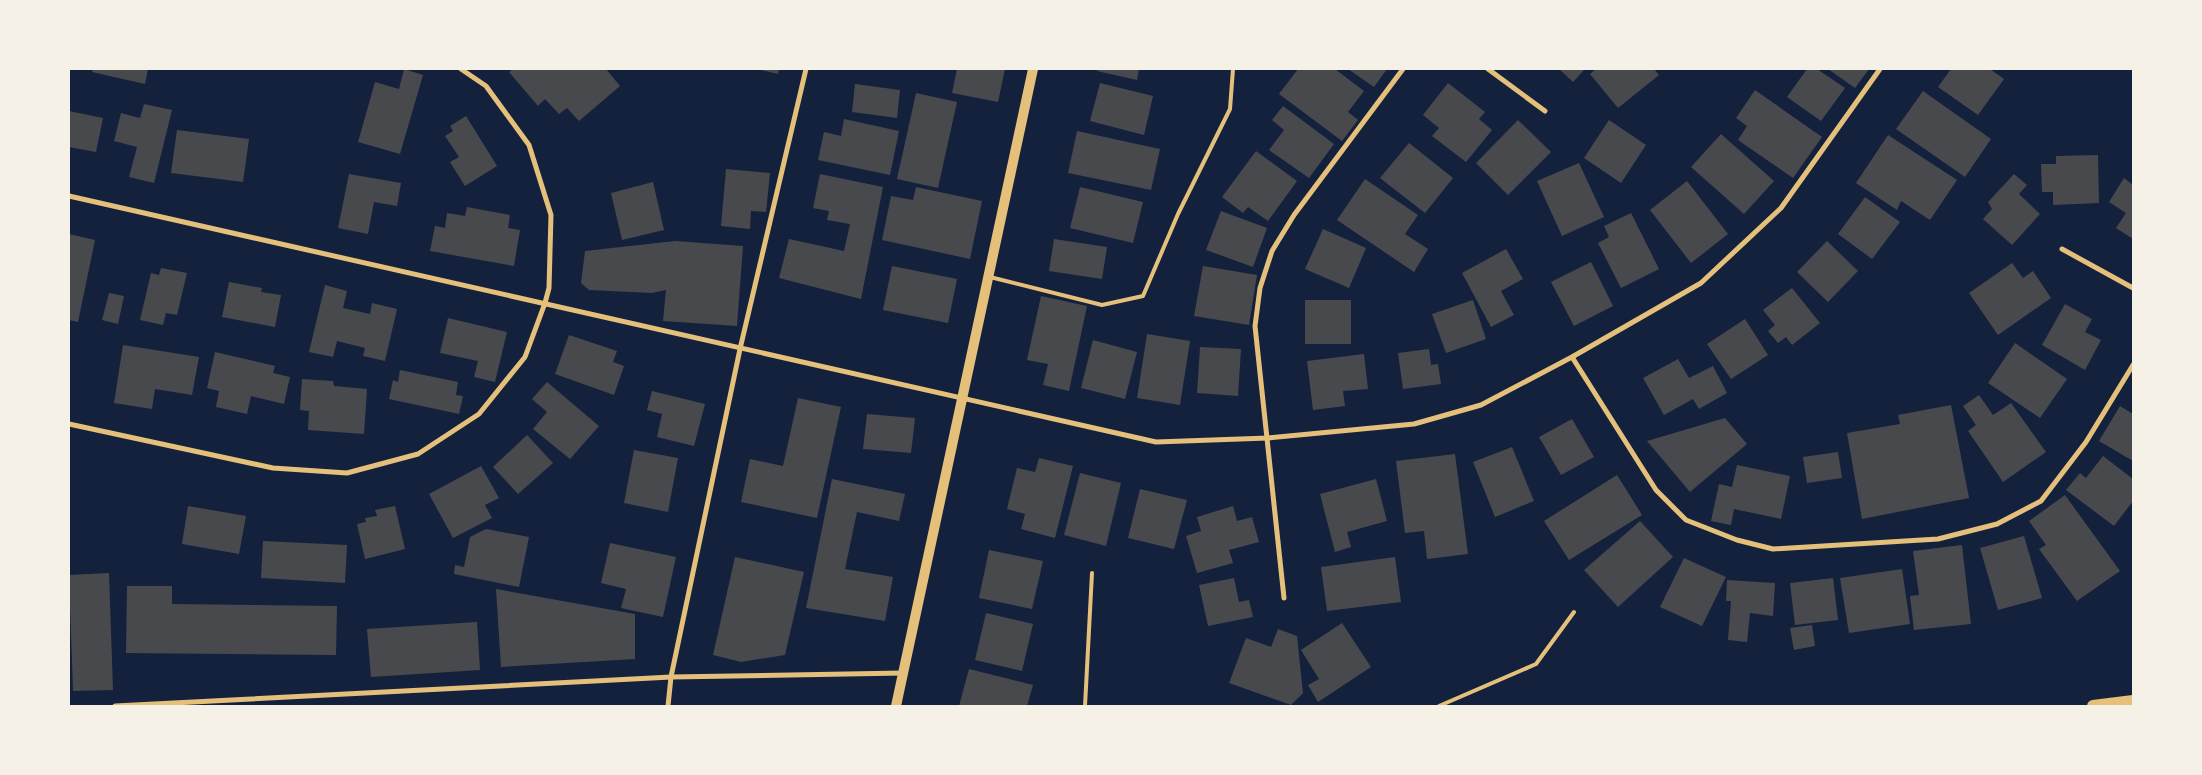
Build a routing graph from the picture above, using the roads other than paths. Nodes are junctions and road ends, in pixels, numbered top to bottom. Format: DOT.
graph roads {
  1 [pos="461,69"];
  2 [pos="806,69"];
  3 [pos="1033,69"];
  4 [pos="1233,69"];
  5 [pos="1402,69"];
  6 [pos="1488,69"];
  7 [pos="1880,69"];
  8 [pos="1545,111"];
  9 [pos="69,196"];
  10 [pos="2062,249"];
  11 [pos="988,276"];
  12 [pos="2133,288"];
  13 [pos="545,303"];
  14 [pos="740,349"];
  15 [pos="1572,357"];
  16 [pos="2133,365"];
  17 [pos="960,399"];
  18 [pos="69,424"];
  19 [pos="1268,438"];
  20 [pos="1092,573"];
  21 [pos="1284,598"];
  22 [pos="1574,612"];
  23 [pos="903,673"];
  24 [pos="672,677"];
  25 [pos="2133,701"];
  26 [pos="114,706"];
  27 [pos="668,706"];
  28 [pos="896,706"];
  29 [pos="1085,706"];
  30 [pos="1439,706"];
  31 [pos="2093,706"];
  1 -- 13 [label="street"];
  2 -- 14 [label="street"];
  3 -- 11 [label="main road"];
  4 -- 11 [label="lane"];
  5 -- 19 [label="street"];
  6 -- 8 [label="street"];
  7 -- 15 [label="street"];
  9 -- 13 [label="street"];
  10 -- 12 [label="street"];
  11 -- 17 [label="main road"];
  13 -- 14 [label="street"];
  13 -- 18 [label="street"];
  14 -- 17 [label="street"];
  14 -- 24 [label="street"];
  15 -- 16 [label="street"];
  15 -- 19 [label="street"];
  17 -- 19 [label="street"];
  17 -- 23 [label="main road"];
  19 -- 21 [label="street"];
  20 -- 29 [label="lane"];
  22 -- 30 [label="lane"];
  23 -- 24 [label="street"];
  23 -- 28 [label="main road"];
  24 -- 26 [label="street"];
  24 -- 27 [label="street"];
  25 -- 31 [label="main road"];
}
